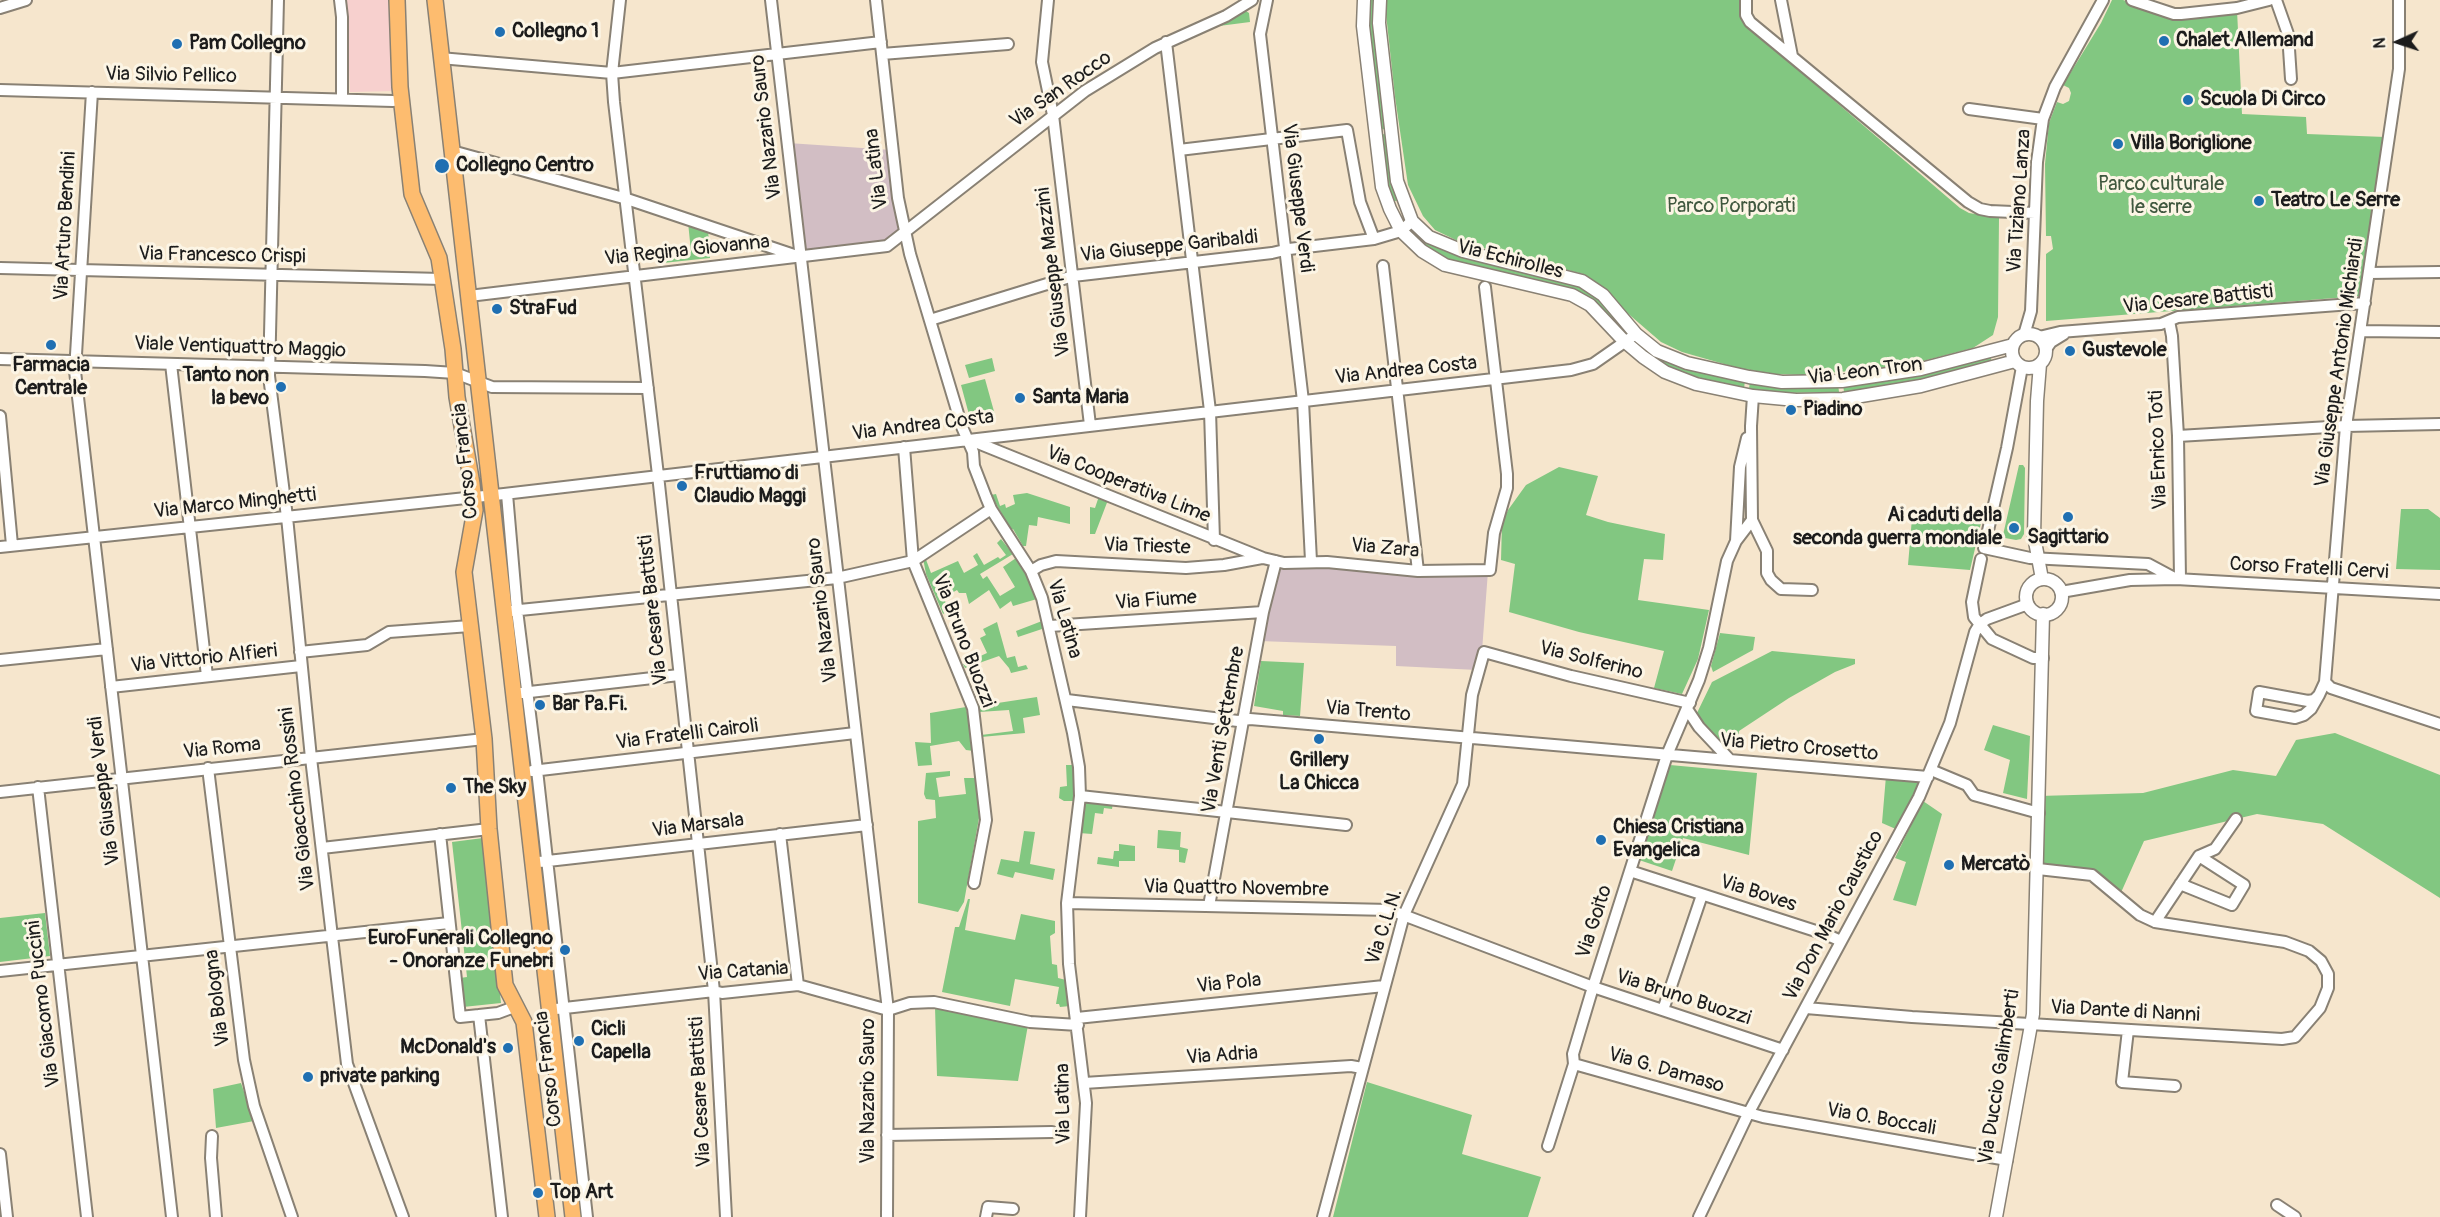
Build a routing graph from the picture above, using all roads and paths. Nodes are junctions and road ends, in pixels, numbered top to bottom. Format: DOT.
graph roads {
  1 [pos="26,0"];
  2 [pos="278,0"];
  3 [pos="340,0"];
  4 [pos="397,0"];
  5 [pos="435,0"];
  6 [pos="620,0"];
  7 [pos="771,0"];
  8 [pos="876,0"];
  9 [pos="1048,0"];
  10 [pos="1252,0"];
  11 [pos="1267,0"];
  12 [pos="1364,0"];
  13 [pos="1380,0"];
  14 [pos="1746,0"];
  15 [pos="1781,0"];
  16 [pos="2103,0"];
  17 [pos="2132,0"];
  18 [pos="2269,0"];
  19 [pos="2276,0"];
  20 [pos="2399,0"];
  21 [pos="0,8"];
  22 [pos="1166,42"];
  23 [pos="1008,44"];
  24 [pos="881,48"];
  25 [pos="777,55"];
  26 [pos="1792,56"];
  27 [pos="440,58"];
  28 [pos="612,74"];
  29 [pos="2290,79"];
  30 [pos="0,90"];
  31 [pos="92,92"];
  32 [pos="276,97"];
  33 [pos="342,99"];
  34 [pos="393,100"];
  35 [pos="1970,109"];
  36 [pos="1053,115"];
  37 [pos="2043,119"];
  38 [pos="1270,139"];
  39 [pos="1179,150"];
  40 [pos="452,151"];
  41 [pos="627,199"];
  42 [pos="2035,213"];
  43 [pos="1412,221"];
  44 [pos="904,231"];
  45 [pos="1401,231"];
  46 [pos="1374,239"];
  47 [pos="1285,250"];
  48 [pos="800,257"];
  49 [pos="1194,263"];
  50 [pos="1383,266"];
  51 [pos="0,268"];
  52 [pos="82,271"];
  53 [pos="2440,272"];
  54 [pos="2369,273"];
  55 [pos="634,275"];
  56 [pos="271,276"];
  57 [pos="1073,276"];
  58 [pos="442,279"];
  59 [pos="1485,287"];
  60 [pos="469,296"];
  61 [pos="2365,303"];
  62 [pos="930,320"];
  63 [pos="2169,321"];
  64 [pos="2071,331"];
  65 [pos="2361,331"];
  66 [pos="2440,332"];
  67 [pos="1636,334"];
  68 [pos="2033,336"];
  69 [pos="1624,341"];
  70 [pos="2013,345"];
  71 [pos="2046,349"];
  72 [pos="0,359"];
  73 [pos="75,361"];
  74 [pos="171,364"];
  75 [pos="2040,364"];
  76 [pos="2021,365"];
  77 [pos="268,367"];
  78 [pos="454,373"];
  79 [pos="1496,379"];
  80 [pos="478,380"];
  81 [pos="648,388"];
  82 [pos="1398,389"];
  83 [pos="1753,396"];
  84 [pos="1303,401"];
  85 [pos="2037,401"];
  86 [pos="1210,411"];
  87 [pos="0,416"];
  88 [pos="2440,424"];
  89 [pos="1090,425"];
  90 [pos="1751,426"];
  91 [pos="2346,426"];
  92 [pos="2178,436"];
  93 [pos="968,439"];
  94 [pos="904,447"];
  95 [pos="823,457"];
  96 [pos="658,475"];
  97 [pos="507,494"];
  98 [pos="491,496"];
  99 [pos="474,498"];
  100 [pos="991,509"];
  101 [pos="287,517"];
  102 [pos="1752,520"];
  103 [pos="190,526"];
  104 [pos="93,536"];
  105 [pos="1214,540"];
  106 [pos="1736,540"];
  107 [pos="12,545"];
  108 [pos="0,547"];
  109 [pos="2036,557"];
  110 [pos="1263,558"];
  111 [pos="1982,560"];
  112 [pos="913,561"];
  113 [pos="1276,561"];
  114 [pos="1311,561"];
  115 [pos="1031,571"];
  116 [pos="1418,571"];
  117 [pos="837,578"];
  118 [pos="2042,579"];
  119 [pos="2178,579"];
  120 [pos="2332,588"];
  121 [pos="1812,590"];
  122 [pos="2061,592"];
  123 [pos="2440,594"];
  124 [pos="670,596"];
  125 [pos="2028,604"];
  126 [pos="511,610"];
  127 [pos="1263,612"];
  128 [pos="2043,614"];
  129 [pos="1980,624"];
  130 [pos="470,626"];
  131 [pos="1050,626"];
  132 [pos="107,649"];
  133 [pos="303,652"];
  134 [pos="1484,652"];
  135 [pos="2043,658"];
  136 [pos="0,660"];
  137 [pos="302,666"];
  138 [pos="679,675"];
  139 [pos="207,676"];
  140 [pos="2325,682"];
  141 [pos="111,687"];
  142 [pos="521,693"];
  143 [pos="2319,695"];
  144 [pos="1067,700"];
  145 [pos="1689,706"];
  146 [pos="1244,719"];
  147 [pos="2440,724"];
  148 [pos="855,733"];
  149 [pos="484,739"];
  150 [pos="1467,739"];
  151 [pos="688,753"];
  152 [pos="1667,755"];
  153 [pos="310,758"];
  154 [pos="1730,760"];
  155 [pos="208,768"];
  156 [pos="530,771"];
  157 [pos="1930,774"];
  158 [pos="121,777"];
  159 [pos="38,787"];
  160 [pos="0,792"];
  161 [pos="1080,796"];
  162 [pos="1227,812"];
  163 [pos="2039,813"];
  164 [pos="2236,819"];
  165 [pos="867,825"];
  166 [pos="1346,825"];
  167 [pos="489,829"];
  168 [pos="440,834"];
  169 [pos="780,834"];
  170 [pos="698,844"];
  171 [pos="322,848"];
  172 [pos="2199,855"];
  173 [pos="539,862"];
  174 [pos="2037,869"];
  175 [pos="1630,871"];
  176 [pos="974,883"];
  177 [pos="2180,884"];
  178 [pos="1702,895"];
  179 [pos="1067,903"];
  180 [pos="1209,906"];
  181 [pos="1404,915"];
  182 [pos="2155,922"];
  183 [pos="450,923"];
  184 [pos="332,936"];
  185 [pos="1841,941"];
  186 [pos="230,946"];
  187 [pos="142,955"];
  188 [pos="58,965"];
  189 [pos="0,971"];
  190 [pos="798,985"];
  191 [pos="1384,986"];
  192 [pos="1593,987"];
  193 [pos="714,991"];
  194 [pos="517,1006"];
  195 [pos="1806,1008"];
  196 [pos="556,1009"];
  197 [pos="888,1010"];
  198 [pos="1663,1010"];
  199 [pos="479,1015"];
  200 [pos="1078,1021"];
  201 [pos="2031,1024"];
  202 [pos="2128,1030"];
  203 [pos="1783,1050"];
  204 [pos="1574,1064"];
  205 [pos="1362,1068"];
  206 [pos="1084,1083"];
  207 [pos="2175,1086"];
  208 [pos="1748,1114"];
  209 [pos="1052,1132"];
  210 [pos="887,1135"];
  211 [pos="212,1136"];
  212 [pos="1548,1146"];
  213 [pos="0,1154"];
  214 [pos="2007,1160"];
  215 [pos="2277,1205"];
  216 [pos="1013,1209"];
  217 [pos="5,1216"];
  218 [pos="87,1217"];
  219 [pos="172,1217"];
  220 [pos="216,1217"];
  221 [pos="292,1217"];
  222 [pos="404,1217"];
  223 [pos="502,1217"];
  224 [pos="547,1217"];
  225 [pos="573,1217"];
  226 [pos="587,1217"];
  227 [pos="726,1217"];
  228 [pos="887,1217"];
  229 [pos="986,1217"];
  230 [pos="1080,1217"];
  231 [pos="1323,1217"];
  232 [pos="1699,1217"];
  233 [pos="1996,1217"];
  234 [pos="2295,1217"];
  1 -- 21 [label="street"];
  2 -- 32 [label="street, Via Gioacchino Rossini"];
  3 -- 33 [label="street"];
  4 -- 58 [label="main road, Corso Francia"];
  5 -- 27 [label="main road, Corso Francia"];
  6 -- 28 [label="street, Via Cesare Battisti"];
  7 -- 25 [label="street, Via Nazario Sauro"];
  8 -- 24 [label="street, Via Latina"];
  9 -- 36 [label="street, Via Giuseppe Mazzini"];
  10 -- 22 [label="street, Via San Rocco"];
  11 -- 38 [label="street, Via Giuseppe Verdi"];
  12 -- 45 [label="street, Via Echirolles"];
  13 -- 43 [label="street"];
  14 -- 26 [label="street"];
  15 -- 26 [label="street"];
  16 -- 37 [label="street, Via Tiziano Lanza"];
  17 -- 18 [label="street"];
  19 -- 29 [label="street"];
  20 -- 54 [label="street, Via Giuseppe Antonio Michiardi"];
  22 -- 36 [label="street, Via San Rocco"];
  22 -- 39 [label="street"];
  23 -- 24 [label="street"];
  24 -- 25 [label="street"];
  24 -- 44 [label="street, Via Latina"];
  25 -- 28 [label="street"];
  25 -- 48 [label="street, Via Nazario Sauro"];
  26 -- 42 [label="street"];
  27 -- 28 [label="street"];
  27 -- 40 [label="main road, Corso Francia"];
  28 -- 41 [label="street, Via Cesare Battisti"];
  30 -- 31 [label="street, Via Silvio Pellico"];
  31 -- 32 [label="street, Via Silvio Pellico"];
  31 -- 52 [label="street, Via Arturo Bendini"];
  32 -- 33 [label="street, Via Silvio Pellico"];
  32 -- 56 [label="street, Via Gioacchino Rossini"];
  33 -- 34 [label="street"];
  35 -- 37 [label="street"];
  36 -- 44 [label="street, Via San Rocco"];
  36 -- 57 [label="street, Via Giuseppe Mazzini"];
  37 -- 42 [label="street, Via Tiziano Lanza"];
  38 -- 39 [label="street"];
  38 -- 46 [label="street"];
  38 -- 47 [label="street, Via Giuseppe Verdi"];
  39 -- 49 [label="street"];
  40 -- 41 [label="street"];
  40 -- 60 [label="main road, Corso Francia"];
  41 -- 48 [label="street"];
  41 -- 55 [label="street, Via Cesare Battisti"];
  42 -- 68 [label="street, Via Tiziano Lanza"];
  43 -- 45 [label="street, Via Giuseppe Garibaldi"];
  43 -- 67 [label="street, Via Echirolles"];
  44 -- 48 [label="street, Via Regina Giovanna"];
  44 -- 62 [label="street, Via Latina"];
  45 -- 46 [label="street, Via Giuseppe Garibaldi"];
  45 -- 69 [label="street, Via Echirolles"];
  46 -- 47 [label="street, Via Giuseppe Garibaldi"];
  47 -- 49 [label="street, Via Giuseppe Garibaldi"];
  47 -- 84 [label="street, Via Giuseppe Verdi"];
  48 -- 55 [label="street, Via Regina Giovanna"];
  48 -- 95 [label="street, Via Nazario Sauro"];
  49 -- 57 [label="street, Via Giuseppe Garibaldi"];
  49 -- 86 [label="street"];
  50 -- 82 [label="street"];
  51 -- 52 [label="street, Via Francesco Crispi"];
  52 -- 56 [label="street, Via Francesco Crispi"];
  52 -- 73 [label="street, Via Arturo Bendini"];
  53 -- 54 [label="street"];
  54 -- 61 [label="street, Via Giuseppe Antonio Michiardi"];
  55 -- 60 [label="street, Via Regina Giovanna"];
  55 -- 81 [label="street, Via Cesare Battisti"];
  56 -- 58 [label="street, Via Francesco Crispi"];
  56 -- 77 [label="street, Via Gioacchino Rossini"];
  57 -- 62 [label="street, Via Giuseppe Garibaldi"];
  57 -- 89 [label="street, Via Giuseppe Mazzini"];
  58 -- 78 [label="main road, Corso Francia"];
  59 -- 79 [label="street"];
  60 -- 80 [label="main road, Corso Francia"];
  61 -- 63 [label="street, Via Cesare Battisti"];
  61 -- 65 [label="street, Via Giuseppe Antonio Michiardi"];
  62 -- 93 [label="street, Via Latina"];
  63 -- 64 [label="street, Via Cesare Battisti"];
  63 -- 92 [label="street, Via Enrico Toti"];
  64 -- 68 [label="street, Via Cesare Battisti"];
  64 -- 71 [label="street"];
  65 -- 66 [label="street"];
  65 -- 91 [label="street, Via Giuseppe Antonio Michiardi"];
  67 -- 69 [label="street, Via Andrea Costa"];
  67 -- 70 [label="street, Via Leon Tron"];
  68 -- 70 [label="street"];
  68 -- 71 [label="street"];
  69 -- 79 [label="street, Via Andrea Costa"];
  69 -- 83 [label="street, Via Leon Tron"];
  70 -- 76 [label="street"];
  71 -- 75 [label="street"];
  72 -- 73 [label="street, Viale Ventiquattro Maggio"];
  73 -- 74 [label="street, Viale Ventiquattro Maggio"];
  73 -- 104 [label="street, Via Giuseppe Verdi"];
  74 -- 77 [label="street, Viale Ventiquattro Maggio"];
  74 -- 103 [label="street"];
  75 -- 76 [label="street"];
  75 -- 85 [label="street"];
  76 -- 83 [label="street, Via Leon Tron"];
  76 -- 85 [label="street"];
  76 -- 109 [label="street, Corso Fratelli Cervi"];
  77 -- 78 [label="street, Viale Ventiquattro Maggio"];
  77 -- 101 [label="street, Via Gioacchino Rossini"];
  78 -- 80 [label="street, Viale Ventiquattro Maggio"];
  78 -- 99 [label="main road, Corso Francia"];
  79 -- 82 [label="street, Via Andrea Costa"];
  79 -- 116 [label="street, Via Zara"];
  80 -- 81 [label="street, Viale Ventiquattro Maggio"];
  80 -- 98 [label="main road, Corso Francia"];
  81 -- 96 [label="street, Via Cesare Battisti"];
  82 -- 84 [label="street, Via Andrea Costa"];
  82 -- 116 [label="street"];
  83 -- 90 [label="street, Via Goito"];
  84 -- 86 [label="street, Via Andrea Costa"];
  84 -- 114 [label="street, Via Giuseppe Verdi"];
  85 -- 109 [label="street"];
  86 -- 89 [label="street, Via Andrea Costa"];
  86 -- 105 [label="street"];
  87 -- 107 [label="street"];
  88 -- 91 [label="street"];
  89 -- 93 [label="street, Via Andrea Costa"];
  90 -- 102 [label="street, Via Goito"];
  90 -- 106 [label="street, Via Goito"];
  91 -- 92 [label="street"];
  91 -- 120 [label="street, Via Giuseppe Antonio Michiardi"];
  92 -- 119 [label="street, Via Enrico Toti"];
  93 -- 94 [label="street, Via Andrea Costa"];
  93 -- 100 [label="street, Via Latina"];
  93 -- 105 [label="street, Via Cooperativa Lime"];
  94 -- 95 [label="street, Via Andrea Costa"];
  94 -- 112 [label="street, Via Bruno Buozzi"];
  95 -- 96 [label="street, Via Andrea Costa"];
  95 -- 117 [label="street, Via Nazario Sauro"];
  96 -- 97 [label="street, Via Andrea Costa"];
  96 -- 124 [label="street, Via Cesare Battisti"];
  97 -- 98 [label="street, Via Andrea Costa"];
  97 -- 126 [label="street, Corso Francia"];
  98 -- 99 [label="street, Via Marco Minghetti"];
  98 -- 126 [label="main road, Corso Francia"];
  99 -- 101 [label="street, Via Marco Minghetti"];
  99 -- 130 [label="main road, Corso Francia"];
  100 -- 112 [label="street"];
  100 -- 115 [label="street, Via Latina"];
  101 -- 103 [label="street, Via Marco Minghetti"];
  101 -- 133 [label="street, Via Gioacchino Rossini"];
  102 -- 106 [label="street, Via Goito"];
  102 -- 121 [label="street, Via Goito"];
  103 -- 104 [label="street, Via Marco Minghetti"];
  103 -- 139 [label="street"];
  104 -- 107 [label="street, Via Marco Minghetti"];
  104 -- 132 [label="street, Via Giuseppe Verdi"];
  105 -- 110 [label="street, Via Cooperativa Lime"];
  106 -- 145 [label="street, Via Goito"];
  107 -- 108 [label="street, Via Marco Minghetti"];
  109 -- 118 [label="street"];
  109 -- 119 [label="street, Corso Fratelli Cervi"];
  110 -- 113 [label="street, Via Cooperativa Lime"];
  110 -- 115 [label="street, Via Trieste"];
  111 -- 129 [label="street"];
  112 -- 117 [label="street"];
  112 -- 176 [label="street, Via Bruno Buozzi"];
  113 -- 114 [label="street, Via Zara"];
  113 -- 127 [label="street, Via Venti Settembre"];
  114 -- 116 [label="street, Via Zara"];
  115 -- 131 [label="street, Via Latina"];
  117 -- 124 [label="street"];
  117 -- 148 [label="street, Via Nazario Sauro"];
  118 -- 122 [label="street"];
  118 -- 125 [label="street"];
  119 -- 120 [label="street, Corso Fratelli Cervi"];
  119 -- 122 [label="street, Corso Fratelli Cervi"];
  120 -- 123 [label="street, Corso Fratelli Cervi"];
  120 -- 140 [label="street, Via Giuseppe Antonio Michiardi"];
  122 -- 128 [label="street"];
  124 -- 126 [label="street"];
  124 -- 138 [label="street, Via Cesare Battisti"];
  125 -- 128 [label="street"];
  125 -- 129 [label="street"];
  126 -- 142 [label="main road, Corso Francia"];
  127 -- 131 [label="street, Via Fiume"];
  127 -- 146 [label="street, Via Venti Settembre"];
  128 -- 135 [label="street, Via Duccio Galimberti"];
  129 -- 135 [label="street"];
  129 -- 157 [label="street, Via Don Mario Caustico"];
  130 -- 133 [label="street"];
  130 -- 149 [label="main road, Corso Francia"];
  131 -- 144 [label="street, Via Latina"];
  132 -- 136 [label="street"];
  132 -- 141 [label="street, Via Giuseppe Verdi"];
  133 -- 137 [label="street, Via Gioacchino Rossini"];
  134 -- 145 [label="street, Via Solferino"];
  134 -- 150 [label="street, Via C.L.N."];
  135 -- 163 [label="street, Via Duccio Galimberti"];
  137 -- 139 [label="street, Via Vittorio Alfieri"];
  137 -- 153 [label="street, Via Gioacchino Rossini"];
  138 -- 142 [label="street"];
  138 -- 151 [label="street, Via Cesare Battisti"];
  139 -- 141 [label="street, Via Vittorio Alfieri"];
  140 -- 143 [label="street, Via Giuseppe Antonio Michiardi"];
  140 -- 147 [label="street"];
  141 -- 158 [label="street, Via Giuseppe Verdi"];
  142 -- 156 [label="main road, Corso Francia"];
  143 -- 143 [label="street, Via Giuseppe Antonio Michiardi"];
  144 -- 146 [label="street, Via Trento"];
  144 -- 161 [label="street, Via Latina"];
  145 -- 152 [label="street, Via Goito"];
  145 -- 154 [label="street"];
  146 -- 150 [label="street, Via Trento"];
  146 -- 162 [label="street, Via Venti Settembre"];
  148 -- 151 [label="street, Via Fratelli Cairoli"];
  148 -- 165 [label="street, Via Nazario Sauro"];
  149 -- 153 [label="street, Via Roma"];
  149 -- 167 [label="main road, Corso Francia"];
  150 -- 152 [label="street, Via Trento"];
  150 -- 181 [label="street, Via C.L.N."];
  151 -- 156 [label="street, Via Fratelli Cairoli"];
  151 -- 170 [label="street, Via Cesare Battisti"];
  152 -- 154 [label="street, Via Pietro Crosetto"];
  152 -- 175 [label="street, Via Goito"];
  153 -- 155 [label="street, Via Roma"];
  153 -- 171 [label="street, Via Gioacchino Rossini"];
  154 -- 157 [label="street, Via Pietro Crosetto"];
  155 -- 158 [label="street, Via Roma"];
  155 -- 186 [label="street, Via Bologna"];
  156 -- 173 [label="main road, Corso Francia"];
  157 -- 163 [label="street, Via Pietro Crosetto"];
  157 -- 185 [label="street, Via Don Mario Caustico"];
  158 -- 159 [label="street, Via Roma"];
  158 -- 187 [label="street, Via Giuseppe Verdi"];
  159 -- 160 [label="street, Via Roma"];
  159 -- 188 [label="street, Via Giacomo Puccini"];
  161 -- 162 [label="street"];
  161 -- 179 [label="street, Via Latina"];
  162 -- 166 [label="street"];
  162 -- 180 [label="street, Via Venti Settembre"];
  163 -- 174 [label="street, Via Duccio Galimberti"];
  164 -- 172 [label="street"];
  165 -- 169 [label="street, Via Marsala"];
  165 -- 197 [label="street, Via Nazario Sauro"];
  167 -- 168 [label="street"];
  167 -- 194 [label="main road, Corso Francia"];
  168 -- 171 [label="street"];
  168 -- 183 [label="street"];
  169 -- 170 [label="street, Via Marsala"];
  169 -- 190 [label="street"];
  170 -- 173 [label="street, Via Marsala"];
  170 -- 193 [label="street, Via Cesare Battisti"];
  171 -- 184 [label="street, Via Gioacchino Rossini"];
  172 -- 177 [label="street"];
  172 -- 177 [label="street"];
  173 -- 196 [label="main road, Corso Francia"];
  174 -- 182 [label="street"];
  174 -- 201 [label="street, Via Duccio Galimberti"];
  175 -- 178 [label="street, Via Boves"];
  175 -- 192 [label="street, Via Goito"];
  177 -- 182 [label="street"];
  178 -- 185 [label="street, Via Boves"];
  178 -- 198 [label="street"];
  179 -- 180 [label="street, Via Quattro Novembre"];
  179 -- 200 [label="street, Via Latina"];
  180 -- 181 [label="street, Via Quattro Novembre"];
  181 -- 191 [label="street, Via C.L.N."];
  181 -- 192 [label="street, Via Bruno Buozzi"];
  182 -- 202 [label="street, Via Dante di Nanni"];
  183 -- 184 [label="street"];
  183 -- 199 [label="street"];
  184 -- 186 [label="street"];
  184 -- 222 [label="street, Via Gioacchino Rossini"];
  185 -- 195 [label="street, Via Don Mario Caustico"];
  186 -- 187 [label="street"];
  186 -- 221 [label="street, Via Bologna"];
  187 -- 188 [label="street"];
  187 -- 219 [label="street, Via Giuseppe Verdi"];
  188 -- 189 [label="street"];
  188 -- 218 [label="street, Via Giacomo Puccini"];
  190 -- 193 [label="street, Via Catania"];
  190 -- 197 [label="street, Via Catania"];
  191 -- 200 [label="street, Via Pola"];
  191 -- 205 [label="street, Via C.L.N."];
  192 -- 198 [label="street, Via Bruno Buozzi"];
  192 -- 204 [label="street, Via Goito"];
  193 -- 196 [label="street, Via Catania"];
  193 -- 227 [label="street, Via Cesare Battisti"];
  194 -- 199 [label="street, Corso Francia"];
  194 -- 224 [label="main road, Corso Francia"];
  195 -- 201 [label="street, Via Dante di Nanni"];
  195 -- 203 [label="street, Via Don Mario Caustico"];
  196 -- 225 [label="main road, Corso Francia"];
  196 -- 226 [label="street, Corso Francia"];
  197 -- 200 [label="street, Via Catania"];
  197 -- 210 [label="street, Via Nazario Sauro"];
  198 -- 203 [label="street, Via Bruno Buozzi"];
  199 -- 223 [label="street"];
  200 -- 206 [label="street, Via Latina"];
  201 -- 202 [label="street, Via Dante di Nanni"];
  201 -- 214 [label="street, Via Duccio Galimberti"];
  202 -- 207 [label="street"];
  203 -- 208 [label="street, Via Don Mario Caustico"];
  204 -- 208 [label="street, Via G. Damaso"];
  204 -- 212 [label="street, Via Goito"];
  205 -- 206 [label="street, Via Adria"];
  205 -- 231 [label="street, Via C.L.N."];
  206 -- 230 [label="street, Via Latina"];
  208 -- 214 [label="street, Via O. Boccali"];
  208 -- 232 [label="street, Via Don Mario Caustico"];
  209 -- 210 [label="street"];
  210 -- 228 [label="street, Via Nazario Sauro"];
  211 -- 220 [label="street"];
  213 -- 217 [label="street"];
  214 -- 233 [label="street, Via Duccio Galimberti"];
  215 -- 234 [label="street"];
  216 -- 229 [label="street"];
}
